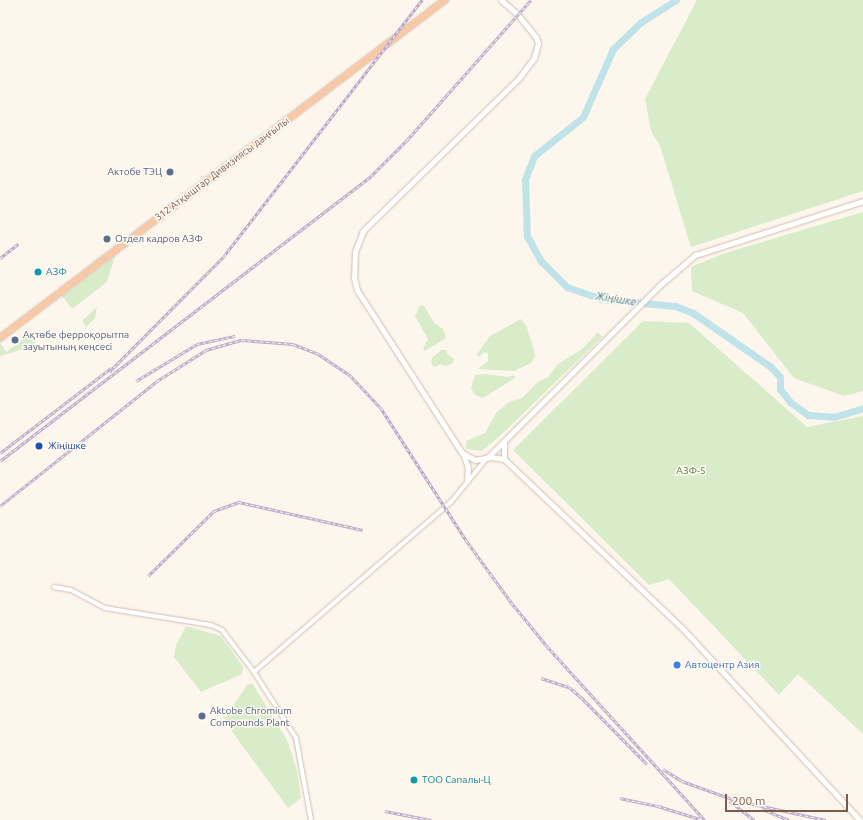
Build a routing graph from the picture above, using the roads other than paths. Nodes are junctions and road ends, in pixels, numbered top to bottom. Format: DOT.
graph roads {
  1 [pos="445,0"];
  2 [pos="501,0"];
  3 [pos="863,201"];
  4 [pos="0,338"];
  5 [pos="504,441"];
  6 [pos="462,454"];
  7 [pos="487,458"];
  8 [pos="504,460"];
  9 [pos="467,481"];
  10 [pos="54,587"];
  11 [pos="254,672"];
  12 [pos="312,820"];
  13 [pos="860,820"];
  1 -- 4 [label="highway, 312 Атқыштар Дивизиясы даңғылы"];
  2 -- 6 [label="street"];
  3 -- 5 [label="street"];
  5 -- 7 [label="street"];
  5 -- 8 [label="street"];
  6 -- 7 [label="street"];
  6 -- 9 [label="street"];
  7 -- 8 [label="street"];
  7 -- 9 [label="street"];
  8 -- 13 [label="street"];
  9 -- 11 [label="street"];
  10 -- 11 [label="street"];
  11 -- 12 [label="street"];
}
